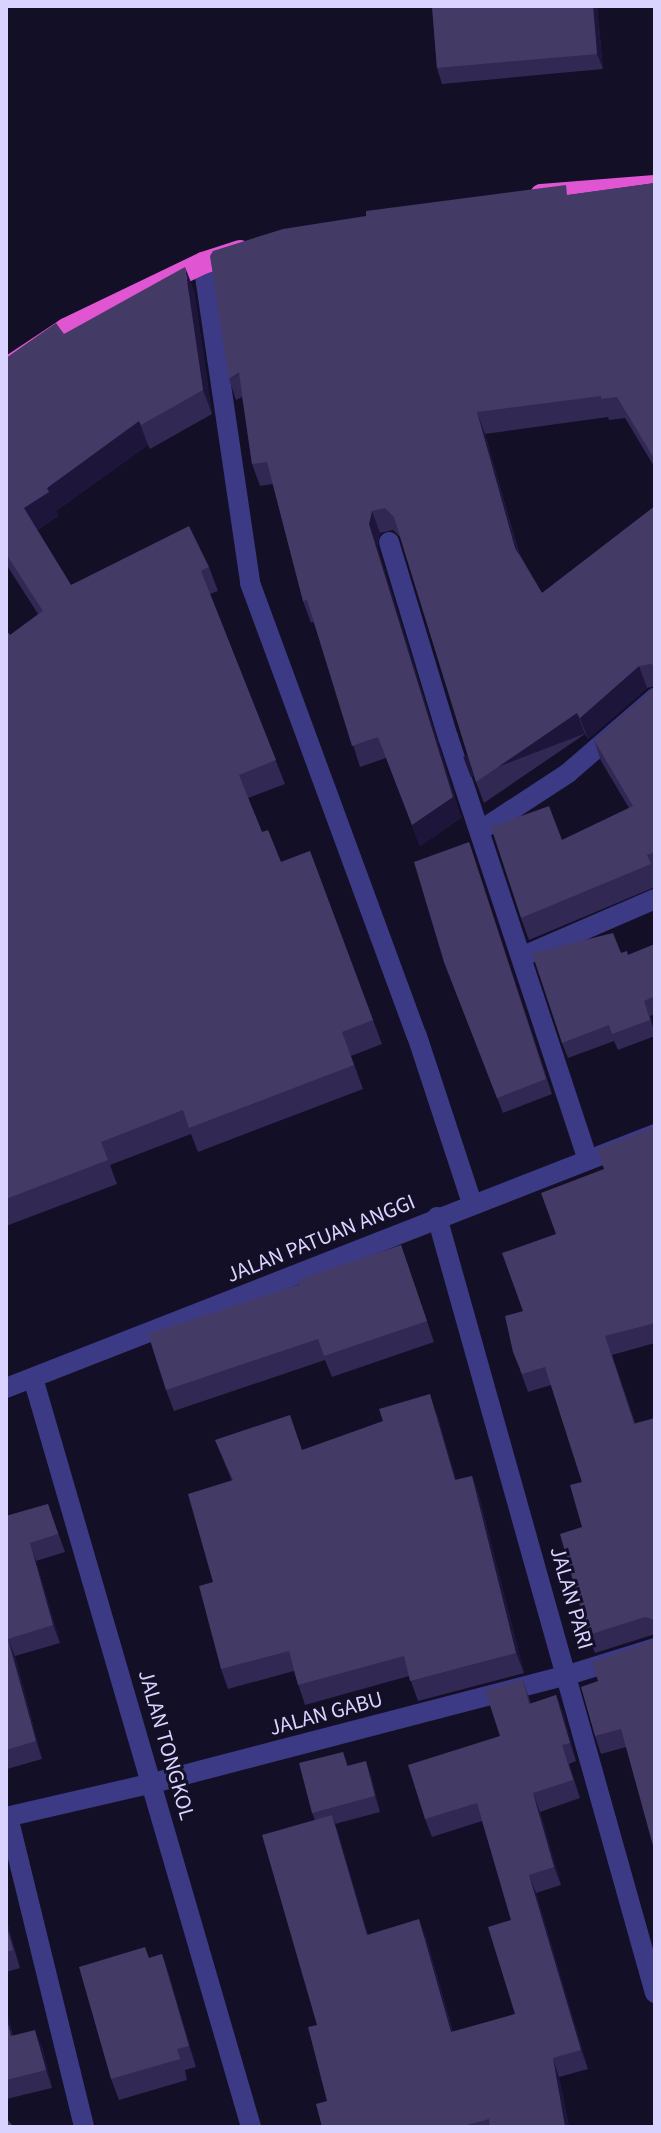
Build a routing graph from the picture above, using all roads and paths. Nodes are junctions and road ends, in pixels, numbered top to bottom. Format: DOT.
graph roads {
  1 [pos="655,186"];
  2 [pos="518,197"];
  3 [pos="255,246"];
  4 [pos="203,263"];
  5 [pos="6,369"];
  6 [pos="389,542"];
  7 [pos="655,698"];
  8 [pos="481,830"];
  9 [pos="655,899"];
  10 [pos="521,957"];
  11 [pos="655,1134"];
  12 [pos="587,1158"];
  13 [pos="472,1203"];
  14 [pos="437,1217"];
  15 [pos="33,1378"];
  16 [pos="6,1388"];
  17 [pos="655,1648"];
  18 [pos="568,1675"];
  19 [pos="153,1783"];
  20 [pos="7,1817"];
  21 [pos="655,1993"];
  22 [pos="84,2127"];
  23 [pos="251,2127"];
  1 -- 2 [label="highway"];
  3 -- 4 [label="highway"];
  4 -- 5 [label="highway"];
  4 -- 13 [label="street"];
  6 -- 8 [label="street"];
  7 -- 8 [label="street"];
  8 -- 10 [label="street"];
  9 -- 10 [label="street"];
  10 -- 12 [label="street"];
  11 -- 12 [label="street, JALAN PATUAN ANGGI"];
  12 -- 13 [label="street, JALAN PATUAN ANGGI"];
  13 -- 14 [label="street, JALAN PATUAN ANGGI"];
  14 -- 15 [label="street, JALAN PATUAN ANGGI"];
  14 -- 18 [label="street, JALAN PARI"];
  15 -- 16 [label="street, JALAN PATUAN ANGGI"];
  15 -- 19 [label="street, JALAN TONGKOL"];
  17 -- 18 [label="street, JALAN GABU"];
  18 -- 19 [label="street, JALAN GABU"];
  18 -- 21 [label="street, JALAN PARI"];
  19 -- 20 [label="street, JALAN GABU"];
  19 -- 23 [label="street, JALAN TONGKOL"];
  20 -- 22 [label="street"];
}
